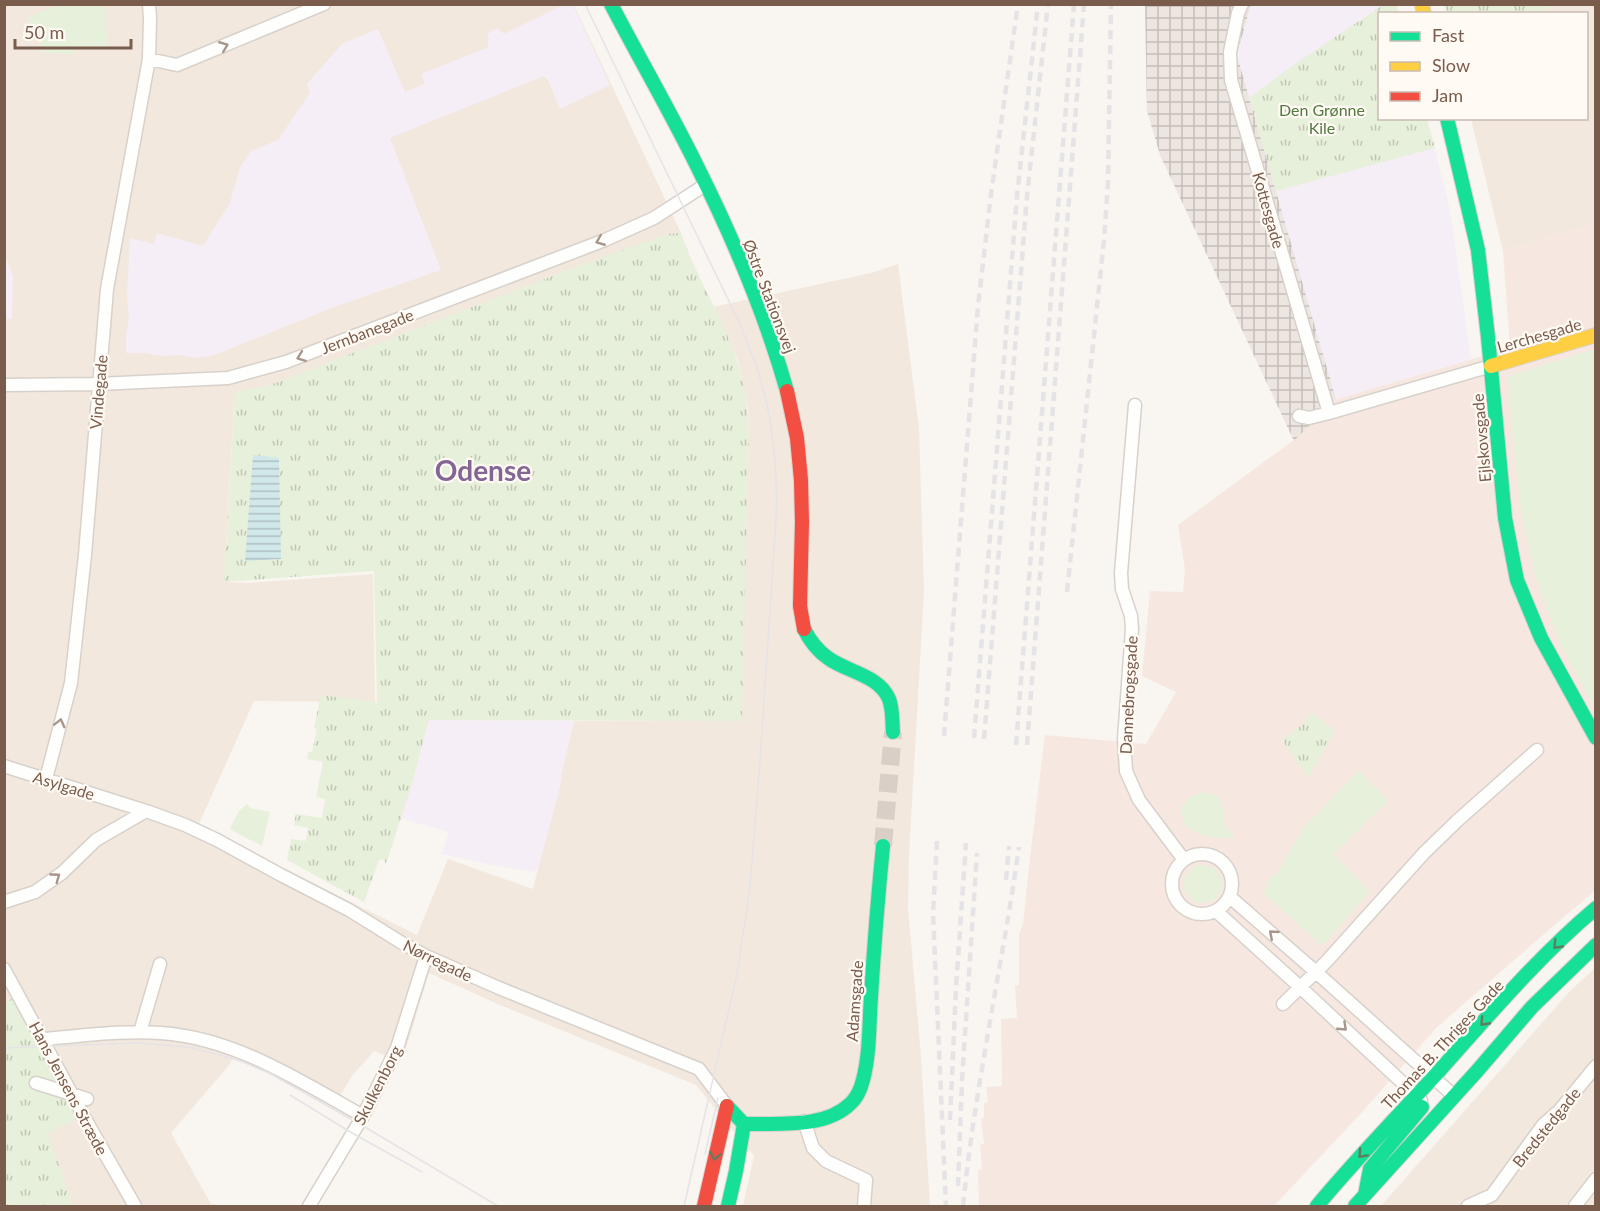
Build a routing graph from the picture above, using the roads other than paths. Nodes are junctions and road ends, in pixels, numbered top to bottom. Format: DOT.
graph roads {
  1 [pos="149,4"];
  2 [pos="324,4"];
  3 [pos="610,4"];
  4 [pos="1242,4"];
  5 [pos="148,59"];
  6 [pos="1447,120"];
  7 [pos="705,185"];
  8 [pos="1596,335"];
  9 [pos="1491,366"];
  10 [pos="98,384"];
  11 [pos="4,385"];
  12 [pos="1135,405"];
  13 [pos="1329,413"];
  14 [pos="1299,416"];
  15 [pos="893,732"];
  16 [pos="1596,738"];
  17 [pos="1537,750"];
  18 [pos="4,766"];
  19 [pos="46,779"];
  20 [pos="123,803"];
  21 [pos="146,811"];
  22 [pos="882,846"];
  23 [pos="1184,860"];
  24 [pos="1230,897"];
  25 [pos="4,902"];
  26 [pos="1596,908"];
  27 [pos="1216,911"];
  28 [pos="1596,945"];
  29 [pos="426,956"];
  30 [pos="160,964"];
  31 [pos="4,969"];
  32 [pos="1316,972"];
  33 [pos="1300,987"];
  34 [pos="1283,1004"];
  35 [pos="140,1032"];
  36 [pos="43,1039"];
  37 [pos="1596,1066"];
  38 [pos="1433,1077"];
  39 [pos="36,1083"];
  40 [pos="73,1095"];
  41 [pos="1454,1096"];
  42 [pos="87,1099"];
  43 [pos="1420,1100"];
  44 [pos="727,1106"];
  45 [pos="1437,1115"];
  46 [pos="363,1116"];
  47 [pos="804,1121"];
  48 [pos="744,1124"];
  49 [pos="1596,1179"];
  50 [pos="1365,1196"];
  51 [pos="135,1206"];
  52 [pos="309,1206"];
  53 [pos="704,1206"];
  54 [pos="728,1206"];
  55 [pos="864,1206"];
  56 [pos="1317,1206"];
  57 [pos="1355,1206"];
  58 [pos="1468,1206"];
  59 [pos="1575,1206"];
  1 -- 5 [label="street, Vindegade"];
  5 -- 2 [label="street, one-way"];
  3 -- 7 [label="street, Østre Stationsvej"];
  4 -- 13 [label="street, Kottesgade"];
  5 -- 10 [label="street, Vindegade"];
  6 -- 9 [label="street, Ejlskovsgade"];
  7 -- 10 [label="street, Jernbanegade, one-way"];
  7 -- 15 [label="street, Østre Stationsvej"];
  8 -- 9 [label="street, Lerchesgade"];
  9 -- 13 [label="street"];
  9 -- 16 [label="street, Ejlskovsgade"];
  10 -- 11 [label="street, Jernbanegade"];
  19 -- 10 [label="street, Vindegade, one-way"];
  12 -- 23 [label="street, Dannebrogsgade"];
  13 -- 14 [label="street"];
  17 -- 32 [label="street"];
  18 -- 19 [label="street, Asylgade"];
  19 -- 20 [label="street, Asylgade"];
  20 -- 21 [label="street, Nørregade"];
  25 -- 21 [label="street, one-way"];
  21 -- 29 [label="street, Nørregade"];
  22 -- 47 [label="street, Adamsgade"];
  23 -- 24 [label="street"];
  23 -- 27 [label="street"];
  24 -- 27 [label="street"];
  32 -- 24 [label="street, one-way"];
  26 -- 38 [label="street, Thomas B. Thriges Gade, one-way"];
  27 -- 33 [label="street"];
  28 -- 41 [label="street"];
  29 -- 44 [label="street, Nørregade"];
  29 -- 46 [label="street, Skulkenborg"];
  30 -- 35 [label="street"];
  31 -- 36 [label="street, Hans Jensens Stræde"];
  32 -- 33 [label="street"];
  32 -- 38 [label="street"];
  33 -- 34 [label="street"];
  33 -- 43 [label="street, one-way"];
  35 -- 36 [label="street"];
  35 -- 46 [label="street"];
  36 -- 40 [label="street, Hans Jensens Stræde"];
  37 -- 58 [label="street, Bredstedgade"];
  38 -- 41 [label="street"];
  38 -- 43 [label="street, Thomas B. Thriges Gade"];
  39 -- 40 [label="street"];
  40 -- 42 [label="street"];
  40 -- 51 [label="street, Hans Jensens Stræde"];
  41 -- 45 [label="street"];
  43 -- 45 [label="street"];
  43 -- 50 [label="street"];
  43 -- 56 [label="street, Thomas B. Thriges Gade, one-way"];
  44 -- 48 [label="street"];
  44 -- 53 [label="street, one-way"];
  45 -- 50 [label="street"];
  46 -- 52 [label="street, Skulkenborg"];
  47 -- 48 [label="street, Adamsgade"];
  47 -- 55 [label="street"];
  48 -- 54 [label="street"];
  49 -- 59 [label="street"];
  50 -- 57 [label="street"];
}
